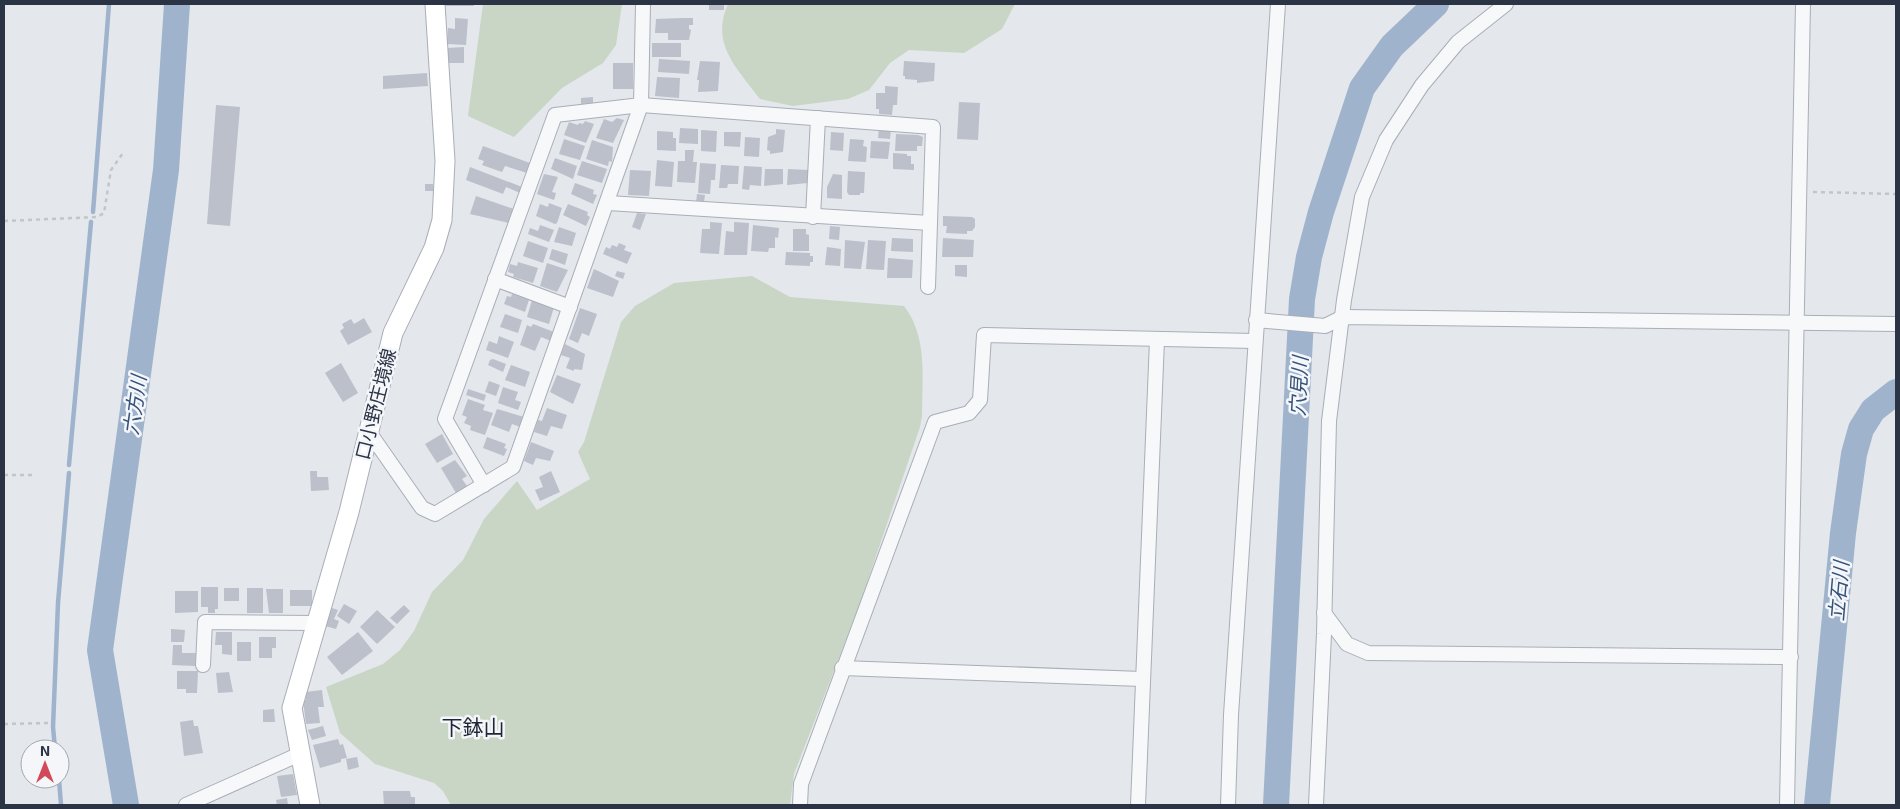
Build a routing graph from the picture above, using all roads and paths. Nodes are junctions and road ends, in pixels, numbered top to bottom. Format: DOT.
graph roads {
  1 [pos="435,4"];
  2 [pos="643,4"];
  3 [pos="1278,4"];
  4 [pos="1506,4"];
  5 [pos="1803,4"];
  6 [pos="641,105"];
  7 [pos="818,118"];
  8 [pos="123,153"];
  9 [pos="1800,190"];
  10 [pos="1896,194"];
  11 [pos="608,204"];
  12 [pos="813,216"];
  13 [pos="4,221"];
  14 [pos="930,223"];
  15 [pos="495,279"];
  16 [pos="928,287"];
  17 [pos="570,307"];
  18 [pos="1343,317"];
  19 [pos="1256,320"];
  20 [pos="1798,323"];
  21 [pos="1896,324"];
  22 [pos="1157,340"];
  23 [pos="1254,341"];
  24 [pos="370,432"];
  25 [pos="4,475"];
  26 [pos="35,475"];
  27 [pos="484,484"];
  28 [pos="1324,613"];
  29 [pos="315,623"];
  30 [pos="1791,657"];
  31 [pos="204,665"];
  32 [pos="842,668"];
  33 [pos="1142,679"];
  34 [pos="48,723"];
  35 [pos="4,724"];
  36 [pos="300,754"];
  37 [pos="186,805"];
  38 [pos="310,805"];
  39 [pos="800,805"];
  40 [pos="1138,805"];
  41 [pos="1228,805"];
  42 [pos="1316,805"];
  43 [pos="1787,805"];
  1 -- 24 [label="main road, 口小野庄境線"];
  2 -- 6 [label="street"];
  3 -- 19 [label="street"];
  4 -- 18 [label="street"];
  5 -- 9 [label="street"];
  6 -- 7 [label="street"];
  6 -- 11 [label="street"];
  6 -- 15 [label="street"];
  7 -- 12 [label="street"];
  7 -- 14 [label="street"];
  8 -- 13 [label="path"];
  9 -- 10 [label="path"];
  9 -- 20 [label="street"];
  11 -- 12 [label="street"];
  11 -- 17 [label="street"];
  12 -- 14 [label="street"];
  14 -- 16 [label="street"];
  15 -- 17 [label="street"];
  15 -- 27 [label="street"];
  17 -- 27 [label="street"];
  18 -- 19 [label="street"];
  18 -- 20 [label="street"];
  18 -- 28 [label="street"];
  19 -- 23 [label="street"];
  20 -- 21 [label="street"];
  20 -- 30 [label="street"];
  22 -- 23 [label="street"];
  22 -- 32 [label="street"];
  22 -- 33 [label="street"];
  23 -- 41 [label="street"];
  24 -- 27 [label="street"];
  24 -- 29 [label="main road, 口小野庄境線"];
  25 -- 26 [label="path"];
  28 -- 30 [label="street"];
  28 -- 42 [label="street"];
  29 -- 31 [label="street"];
  29 -- 36 [label="main road, 口小野庄境線"];
  30 -- 43 [label="street"];
  32 -- 33 [label="street"];
  32 -- 39 [label="street"];
  33 -- 40 [label="street"];
  34 -- 35 [label="path"];
  36 -- 37 [label="street"];
  36 -- 38 [label="main road, 口小野庄境線"];
}
